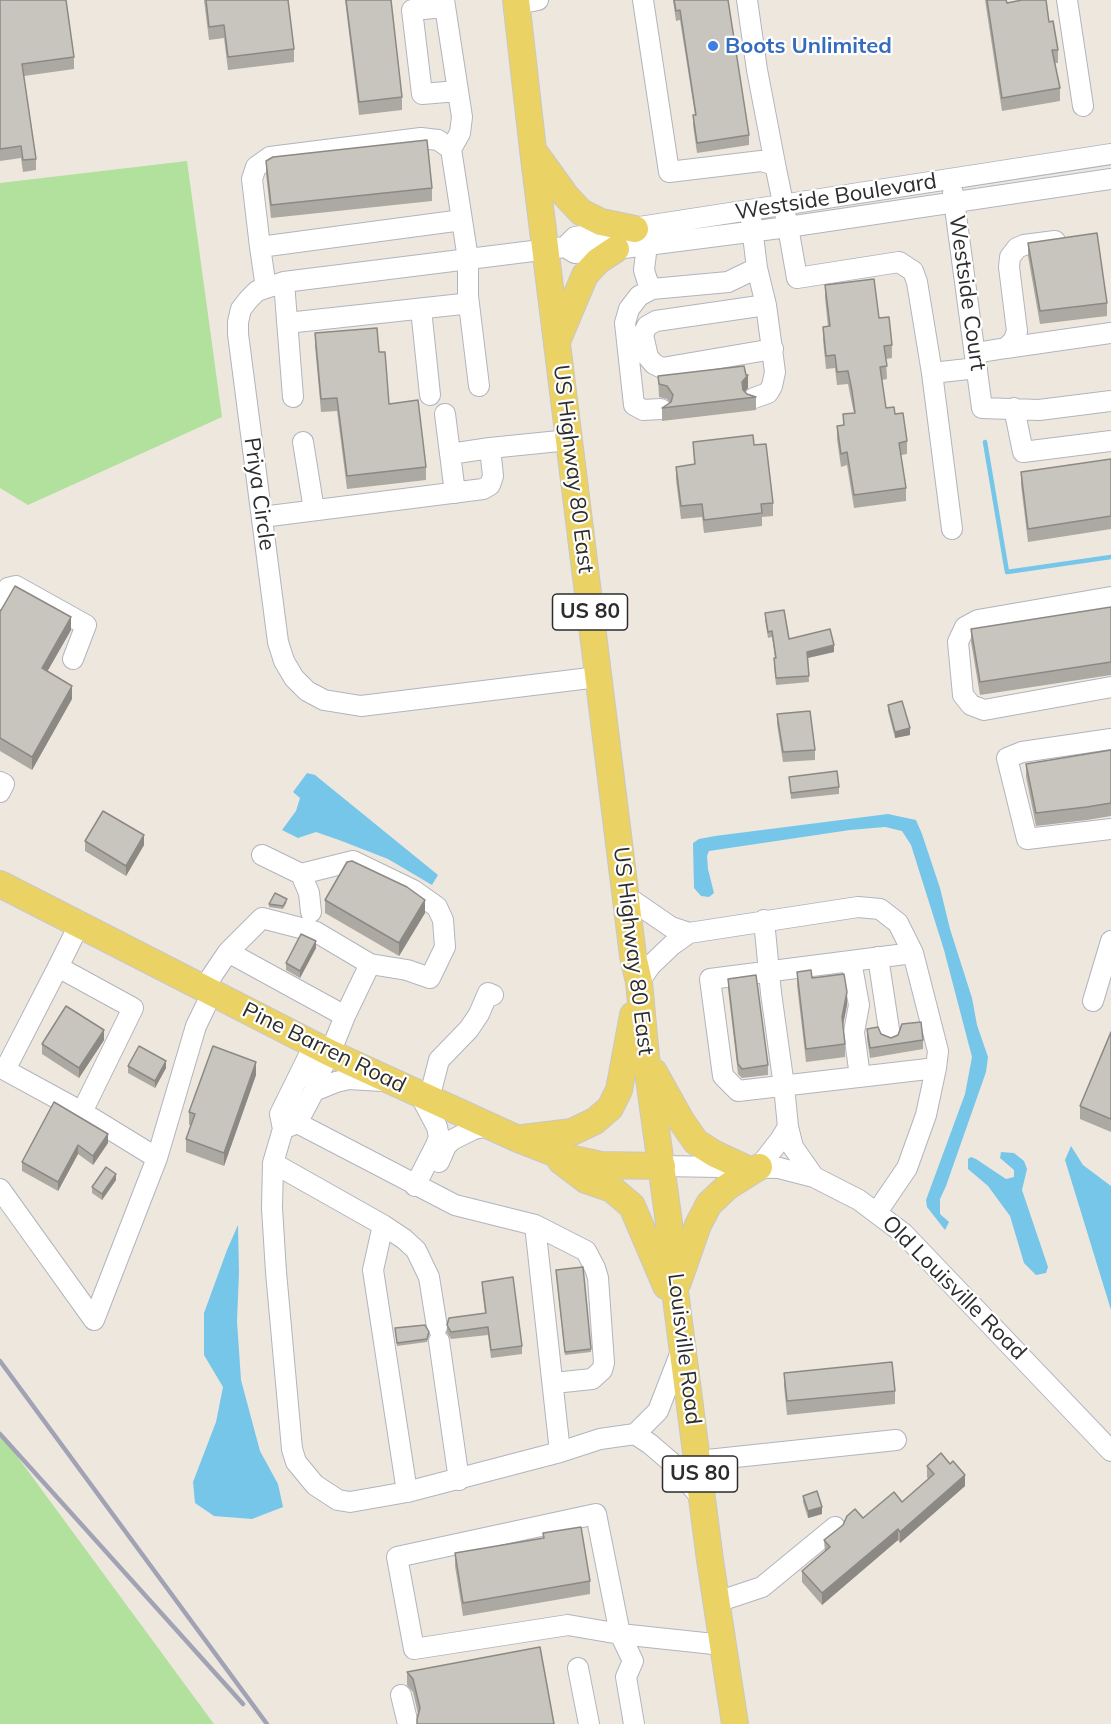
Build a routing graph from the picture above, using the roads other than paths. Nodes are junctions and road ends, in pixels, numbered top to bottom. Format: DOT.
graph roads {
  1 [pos="643,0"];
  2 [pos="747,0"];
  3 [pos="1067,0"];
  4 [pos="524,1"];
  5 [pos="445,3"];
  6 [pos="458,92"];
  7 [pos="1083,106"];
  8 [pos="451,149"];
  9 [pos="533,150"];
  10 [pos="1111,154"];
  11 [pos="776,169"];
  12 [pos="951,178"];
  13 [pos="1111,179"];
  14 [pos="955,203"];
  15 [pos="783,205"];
  16 [pos="750,210"];
  17 [pos="462,220"];
  18 [pos="788,227"];
  19 [pos="753,231"];
  20 [pos="641,237"];
  21 [pos="1070,239"];
  22 [pos="261,247"];
  23 [pos="555,248"];
  24 [pos="616,249"];
  25 [pos="468,259"];
  26 [pos="757,268"];
  27 [pos="275,285"];
  28 [pos="652,289"];
  29 [pos="468,296"];
  30 [pos="766,305"];
  31 [pos="421,309"];
  32 [pos="287,323"];
  33 [pos="1111,333"];
  34 [pos="557,342"];
  35 [pos="1006,348"];
  36 [pos="773,349"];
  37 [pos="976,360"];
  38 [pos="932,373"];
  39 [pos="479,386"];
  40 [pos="430,395"];
  41 [pos="292,397"];
  42 [pos="754,398"];
  43 [pos="1111,401"];
  44 [pos="1014,408"];
  45 [pos="661,409"];
  46 [pos="445,414"];
  47 [pos="569,440"];
  48 [pos="1111,441"];
  49 [pos="303,442"];
  50 [pos="490,448"];
  51 [pos="450,454"];
  52 [pos="455,493"];
  53 [pos="314,510"];
  54 [pos="262,517"];
  55 [pos="952,529"];
  56 [pos="1111,597"];
  57 [pos="0,599"];
  58 [pos="73,659"];
  59 [pos="598,676"];
  60 [pos="1111,687"];
  61 [pos="1111,739"];
  62 [pos="0,782"];
  63 [pos="0,792"];
  64 [pos="1111,830"];
  65 [pos="262,855"];
  66 [pos="301,874"];
  67 [pos="0,884"];
  68 [pos="626,896"];
  69 [pos="312,912"];
  70 [pos="764,920"];
  71 [pos="79,925"];
  72 [pos="689,933"];
  73 [pos="1111,941"];
  74 [pos="228,952"];
  75 [pos="913,953"];
  76 [pos="878,957"];
  77 [pos="851,961"];
  78 [pos="370,964"];
  79 [pos="58,967"];
  80 [pos="769,971"];
  81 [pos="639,982"];
  82 [pos="207,991"];
  83 [pos="493,995"];
  84 [pos="1093,1001"];
  85 [pos="345,1016"];
  86 [pos="322,1049"];
  87 [pos="894,1054"];
  88 [pos="646,1058"];
  89 [pos="936,1068"];
  90 [pos="2,1074"];
  91 [pos="860,1077"];
  92 [pos="392,1082"];
  93 [pos="784,1086"];
  94 [pos="314,1091"];
  95 [pos="425,1097"];
  96 [pos="82,1112"];
  97 [pos="287,1122"];
  98 [pos="490,1126"];
  99 [pos="788,1127"];
  100 [pos="518,1139"];
  101 [pos="546,1150"];
  102 [pos="157,1158"];
  103 [pos="273,1163"];
  104 [pos="662,1166"];
  105 [pos="751,1167"];
  106 [pos="814,1177"];
  107 [pos="0,1189"];
  108 [pos="422,1189"];
  109 [pos="877,1212"];
  110 [pos="669,1223"];
  111 [pos="535,1225"];
  112 [pos="383,1226"];
  113 [pos="677,1304"];
  114 [pos="683,1346"];
  115 [pos="554,1383"];
  116 [pos="635,1434"];
  117 [pos="897,1440"];
  118 [pos="1111,1451"];
  119 [pos="560,1452"];
  120 [pos="698,1461"];
  121 [pos="459,1480"];
  122 [pos="407,1492"];
  123 [pos="703,1500"];
  124 [pos="835,1527"];
  125 [pos="717,1602"];
  126 [pos="620,1634"];
  127 [pos="723,1645"];
  128 [pos="579,1668"];
  129 [pos="401,1695"];
  130 [pos="408,1724"];
  131 [pos="589,1724"];
  132 [pos="634,1724"];
  133 [pos="735,1724"];
  1 -- 11 [label="street"];
  2 -- 11 [label="street"];
  3 -- 7 [label="street"];
  4 -- 9 [label="main road, US Highway 80 East / US 80"];
  5 -- 6 [label="street"];
  5 -- 6 [label="street"];
  6 -- 8 [label="street"];
  8 -- 17 [label="street"];
  8 -- 22 [label="street"];
  9 -- 20 [label="main road"];
  9 -- 23 [label="main road, US Highway 80 East / US 80"];
  10 -- 12 [label="street, Westside Boulevard"];
  11 -- 15 [label="street"];
  12 -- 14 [label="street, Westside Court"];
  12 -- 15 [label="street, Westside Boulevard"];
  13 -- 14 [label="street, Westside Boulevard"];
  14 -- 18 [label="street, Westside Boulevard"];
  14 -- 37 [label="street, Westside Court"];
  15 -- 16 [label="street, Westside Boulevard"];
  15 -- 18 [label="street"];
  16 -- 19 [label="street"];
  16 -- 20 [label="street, Westside Boulevard"];
  17 -- 22 [label="street"];
  17 -- 25 [label="street"];
  18 -- 19 [label="street, Westside Boulevard"];
  18 -- 38 [label="street"];
  19 -- 20 [label="street, Westside Boulevard"];
  19 -- 26 [label="street"];
  20 -- 23 [label="street, Westside Boulevard"];
  20 -- 24 [label="street, Westside Boulevard"];
  20 -- 28 [label="street"];
  21 -- 35 [label="street"];
  22 -- 27 [label="street"];
  23 -- 24 [label="street, Westside Boulevard"];
  23 -- 25 [label="street, Priya Circle"];
  23 -- 34 [label="main road, US Highway 80 East / US 80"];
  24 -- 34 [label="main road"];
  25 -- 27 [label="street, Priya Circle"];
  25 -- 29 [label="street"];
  26 -- 28 [label="street"];
  26 -- 30 [label="street"];
  27 -- 32 [label="street"];
  27 -- 54 [label="street, Priya Circle"];
  28 -- 45 [label="street"];
  29 -- 31 [label="street"];
  29 -- 39 [label="street"];
  30 -- 36 [label="street"];
  30 -- 36 [label="street"];
  31 -- 32 [label="street"];
  31 -- 40 [label="street"];
  32 -- 41 [label="street"];
  33 -- 35 [label="street"];
  34 -- 47 [label="main road, US Highway 80 East / US 80"];
  35 -- 37 [label="street"];
  36 -- 42 [label="street"];
  37 -- 38 [label="street"];
  37 -- 44 [label="street, Westside Court"];
  38 -- 55 [label="street"];
  43 -- 44 [label="street"];
  44 -- 48 [label="street"];
  46 -- 51 [label="street"];
  47 -- 50 [label="street"];
  47 -- 59 [label="main road, US Highway 80 East / US 80"];
  49 -- 53 [label="street"];
  50 -- 51 [label="street"];
  50 -- 52 [label="street"];
  51 -- 52 [label="street"];
  52 -- 53 [label="street"];
  53 -- 54 [label="street"];
  54 -- 59 [label="street, Priya Circle"];
  56 -- 60 [label="street"];
  57 -- 58 [label="street"];
  59 -- 68 [label="main road, US Highway 80 East / US 80"];
  61 -- 64 [label="street"];
  62 -- 63 [label="street"];
  65 -- 66 [label="street"];
  66 -- 69 [label="street"];
  66 -- 78 [label="street"];
  67 -- 71 [label="main road, Pine Barren Road"];
  68 -- 72 [label="street"];
  68 -- 81 [label="main road, US Highway 80 East / US 80"];
  70 -- 72 [label="street"];
  70 -- 75 [label="street"];
  70 -- 80 [label="street"];
  71 -- 79 [label="street"];
  71 -- 82 [label="main road, Pine Barren Road"];
  72 -- 81 [label="street"];
  73 -- 84 [label="street"];
  74 -- 78 [label="street"];
  74 -- 82 [label="street"];
  74 -- 85 [label="street"];
  75 -- 76 [label="street"];
  75 -- 89 [label="street"];
  76 -- 77 [label="street"];
  76 -- 87 [label="street"];
  77 -- 80 [label="street"];
  77 -- 91 [label="street"];
  78 -- 85 [label="street"];
  79 -- 90 [label="street"];
  79 -- 96 [label="street"];
  80 -- 93 [label="street"];
  80 -- 93 [label="street"];
  81 -- 88 [label="main road, US Highway 80 East / US 80"];
  81 -- 100 [label="main road"];
  82 -- 86 [label="main road, Pine Barren Road"];
  82 -- 102 [label="street"];
  83 -- 95 [label="street"];
  85 -- 86 [label="street"];
  86 -- 92 [label="main road, Pine Barren Road"];
  86 -- 94 [label="street"];
  86 -- 97 [label="street"];
  87 -- 89 [label="street"];
  87 -- 91 [label="street"];
  88 -- 104 [label="main road, US Highway 80 East / US 80"];
  88 -- 105 [label="main road"];
  89 -- 109 [label="street"];
  90 -- 96 [label="street"];
  91 -- 93 [label="street"];
  92 -- 94 [label="street"];
  92 -- 95 [label="main road, Pine Barren Road"];
  93 -- 99 [label="street"];
  94 -- 97 [label="street"];
  95 -- 98 [label="main road, Pine Barren Road"];
  95 -- 108 [label="street"];
  96 -- 102 [label="street"];
  97 -- 103 [label="street"];
  97 -- 108 [label="street"];
  98 -- 100 [label="main road, Pine Barren Road"];
  98 -- 108 [label="street"];
  99 -- 105 [label="street"];
  99 -- 106 [label="street"];
  100 -- 101 [label="main road, Pine Barren Road"];
  101 -- 104 [label="main road, Pine Barren Road"];
  101 -- 113 [label="main road"];
  102 -- 107 [label="street"];
  103 -- 112 [label="street"];
  103 -- 122 [label="street"];
  104 -- 105 [label="street, Old Louisville Road"];
  104 -- 110 [label="main road, US Highway 80 East / US 80"];
  105 -- 106 [label="street, Old Louisville Road"];
  105 -- 113 [label="main road"];
  106 -- 109 [label="street, Old Louisville Road"];
  108 -- 111 [label="street"];
  109 -- 118 [label="street, Old Louisville Road"];
  110 -- 113 [label="main road, Louisville Road / US 80"];
  111 -- 115 [label="street"];
  111 -- 115 [label="street"];
  112 -- 121 [label="street"];
  112 -- 122 [label="street"];
  113 -- 114 [label="main road, Louisville Road / US 80"];
  114 -- 116 [label="street"];
  114 -- 120 [label="main road, Louisville Road / US 80"];
  115 -- 119 [label="street"];
  116 -- 119 [label="street"];
  116 -- 123 [label="street"];
  117 -- 120 [label="street"];
  119 -- 121 [label="street"];
  120 -- 123 [label="main road, Louisville Road / US 80"];
  121 -- 122 [label="street"];
  123 -- 125 [label="main road, Louisville Road / US 80"];
  124 -- 125 [label="street"];
  125 -- 127 [label="main road, Louisville Road / US 80"];
  126 -- 126 [label="street"];
  126 -- 127 [label="street"];
  126 -- 132 [label="street"];
  127 -- 133 [label="main road, Louisville Road / US 80"];
  128 -- 131 [label="street"];
  129 -- 130 [label="street"];
}
